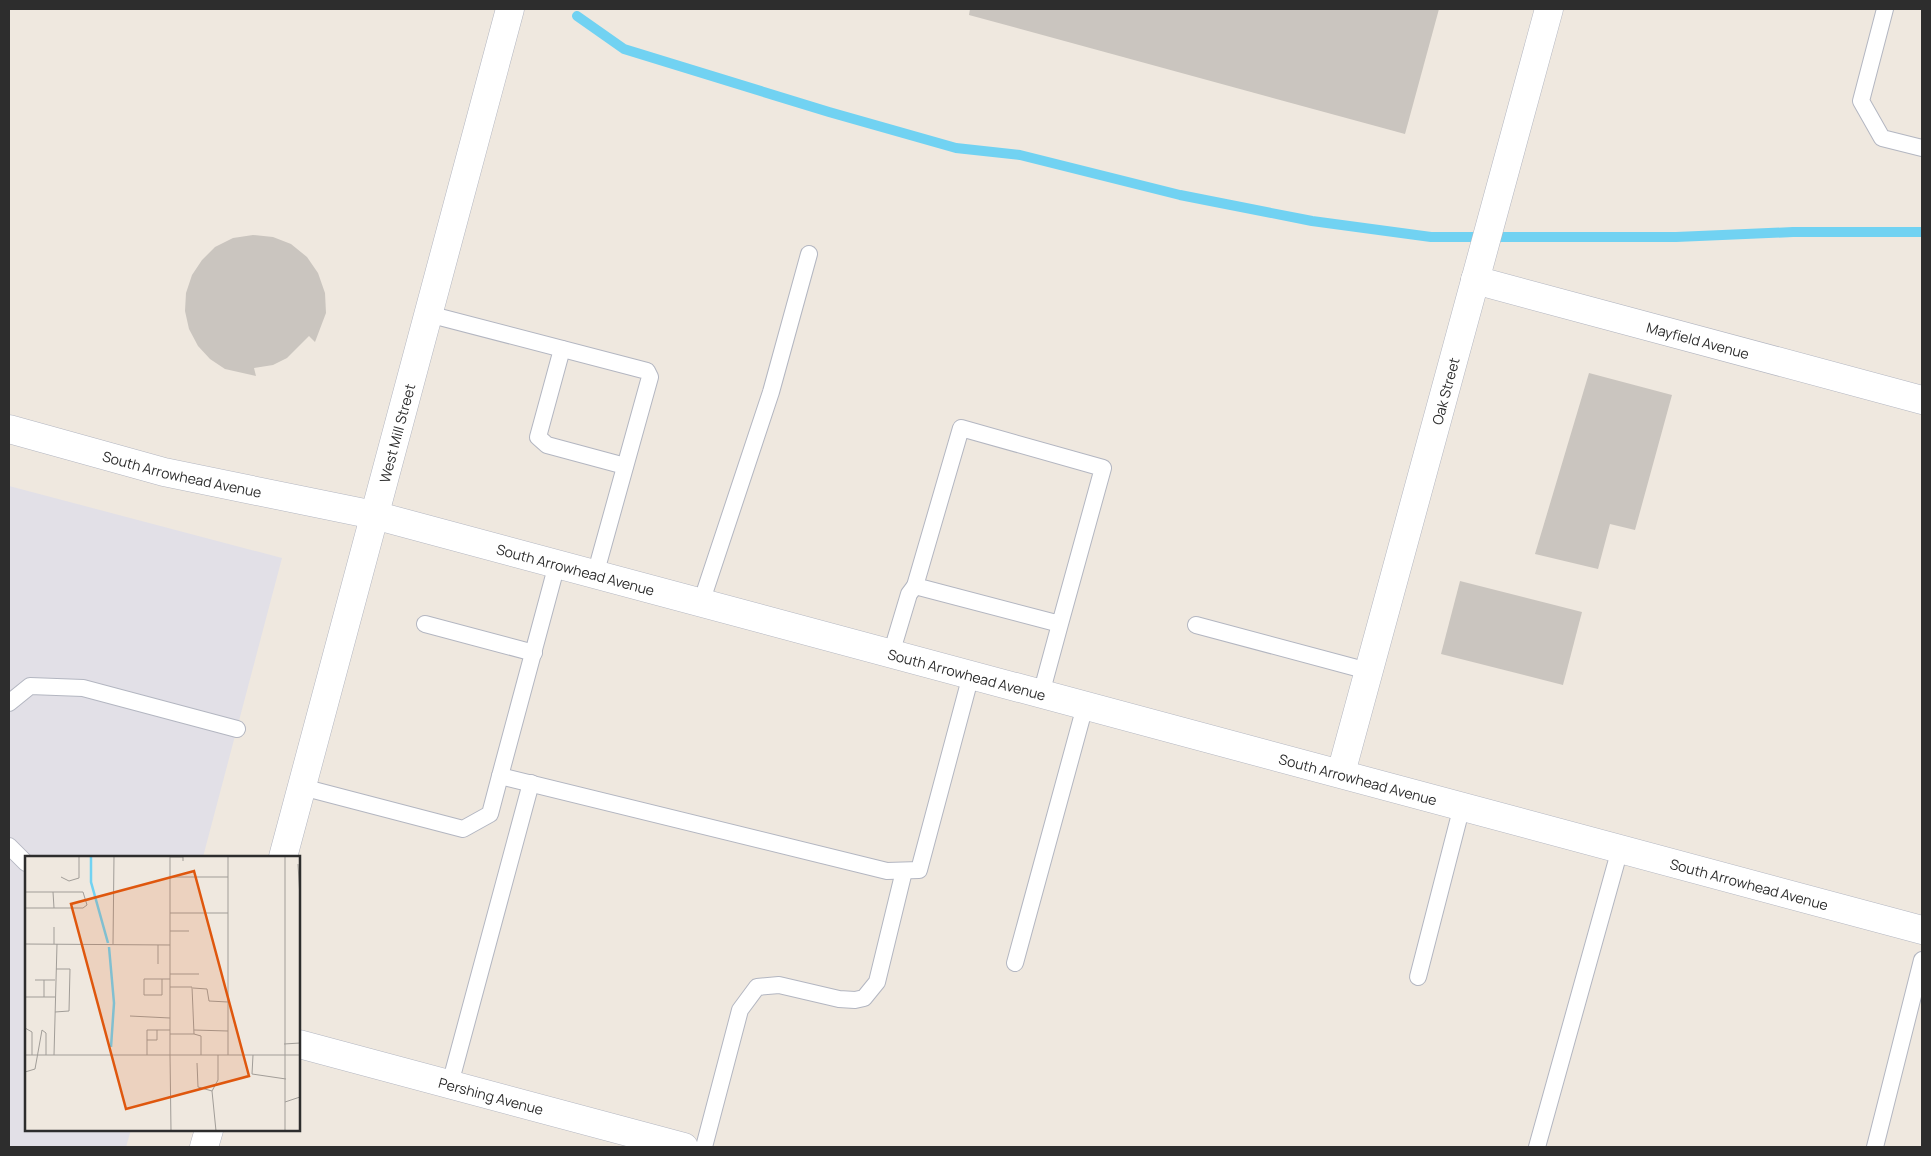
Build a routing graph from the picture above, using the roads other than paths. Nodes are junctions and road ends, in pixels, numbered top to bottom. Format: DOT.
graph roads {
  1 [pos="510,9"];
  2 [pos="1549,9"];
  3 [pos="1885,9"];
  4 [pos="1922,148"];
  5 [pos="809,254"];
  6 [pos="1475,280"];
  7 [pos="428,314"];
  8 [pos="562,349"];
  9 [pos="1922,400"];
  10 [pos="9,429"];
  11 [pos="625,466"];
  12 [pos="374,516"];
  13 [pos="557,564"];
  14 [pos="595,575"];
  15 [pos="915,586"];
  16 [pos="701,603"];
  17 [pos="425,624"];
  18 [pos="1060,624"];
  19 [pos="1196,625"];
  20 [pos="534,653"];
  21 [pos="891,654"];
  22 [pos="1368,671"];
  23 [pos="971,674"];
  24 [pos="1041,694"];
  25 [pos="9,703"];
  26 [pos="1085,706"];
  27 [pos="237,729"];
  28 [pos="1340,773"];
  29 [pos="500,776"];
  30 [pos="531,783"];
  31 [pos="302,787"];
  32 [pos="1462,806"];
  33 [pos="9,846"];
  34 [pos="1620,849"];
  35 [pos="283,856"];
  36 [pos="25,862"];
  37 [pos="904,871"];
  38 [pos="1922,930"];
  39 [pos="1922,960"];
  40 [pos="1015,963"];
  41 [pos="1418,977"];
  42 [pos="300,1044"];
  43 [pos="450,1084"];
  44 [pos="209,1131"];
  45 [pos="204,1147"];
  46 [pos="684,1147"];
  47 [pos="704,1147"];
  48 [pos="1537,1147"];
  49 [pos="1874,1147"];
  1 -- 7 [label="main road, West Mill Street"];
  2 -- 6 [label="main road, Oak Street"];
  3 -- 4 [label="lane"];
  5 -- 16 [label="lane"];
  6 -- 9 [label="main road, Mayfield Avenue"];
  6 -- 22 [label="main road, Oak Street"];
  7 -- 8 [label="lane"];
  7 -- 12 [label="main road, West Mill Street"];
  8 -- 11 [label="lane"];
  8 -- 11 [label="lane"];
  10 -- 12 [label="main road, South Arrowhead Avenue"];
  11 -- 14 [label="lane"];
  12 -- 13 [label="main road, South Arrowhead Avenue"];
  12 -- 31 [label="main road, West Mill Street"];
  13 -- 14 [label="main road, South Arrowhead Avenue"];
  13 -- 20 [label="lane"];
  14 -- 16 [label="main road, South Arrowhead Avenue"];
  15 -- 18 [label="lane"];
  15 -- 18 [label="lane"];
  15 -- 21 [label="lane"];
  16 -- 21 [label="main road, South Arrowhead Avenue"];
  17 -- 20 [label="lane"];
  18 -- 24 [label="lane"];
  19 -- 22 [label="lane"];
  20 -- 29 [label="lane"];
  21 -- 23 [label="main road, South Arrowhead Avenue"];
  22 -- 28 [label="main road, Oak Street"];
  23 -- 24 [label="main road, South Arrowhead Avenue"];
  23 -- 37 [label="lane"];
  24 -- 26 [label="main road, South Arrowhead Avenue"];
  25 -- 27 [label="lane"];
  26 -- 28 [label="main road, South Arrowhead Avenue"];
  26 -- 40 [label="lane"];
  28 -- 32 [label="main road, South Arrowhead Avenue"];
  29 -- 30 [label="lane"];
  29 -- 31 [label="lane"];
  30 -- 37 [label="lane"];
  30 -- 43 [label="lane"];
  31 -- 35 [label="main road, West Mill Street"];
  32 -- 34 [label="main road, South Arrowhead Avenue"];
  32 -- 41 [label="lane"];
  33 -- 36 [label="lane"];
  34 -- 38 [label="main road, South Arrowhead Avenue"];
  34 -- 48 [label="lane"];
  37 -- 47 [label="lane"];
  39 -- 49 [label="lane"];
  42 -- 43 [label="main road, Pershing Avenue"];
  43 -- 46 [label="main road, Pershing Avenue"];
  44 -- 45 [label="main road"];
}
